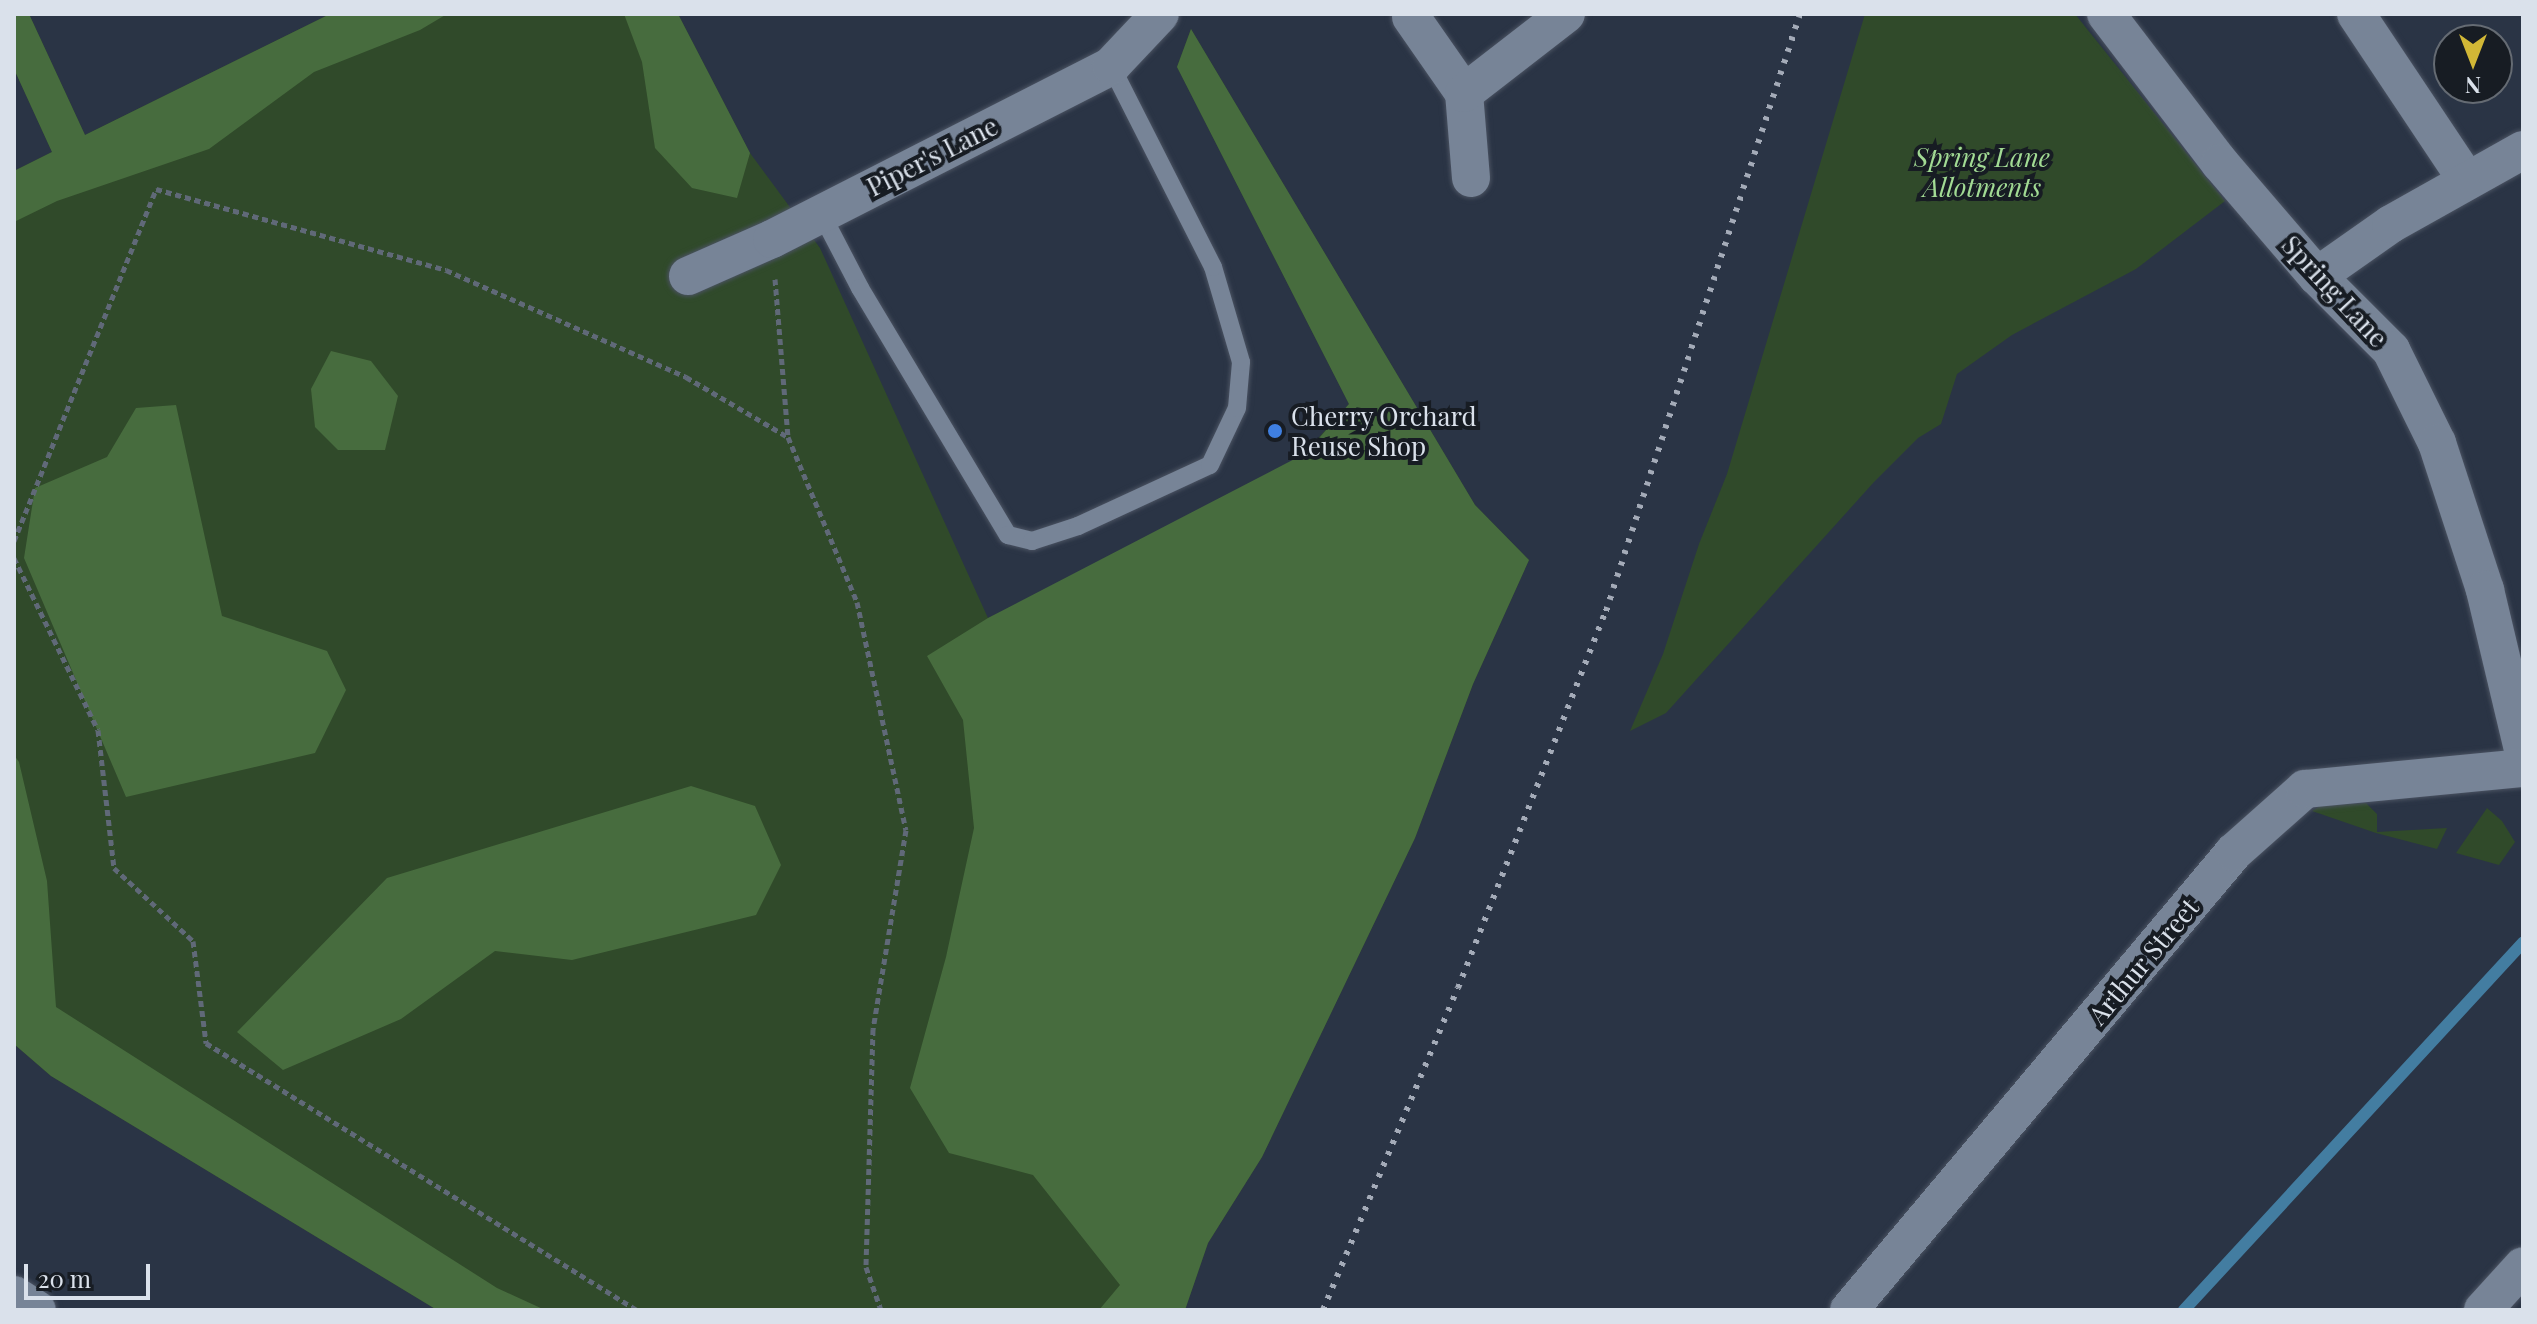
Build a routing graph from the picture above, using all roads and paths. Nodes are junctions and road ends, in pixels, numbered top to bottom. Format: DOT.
graph roads {
  1 [pos="1160,14"];
  2 [pos="1566,14"];
  3 [pos="2106,14"];
  4 [pos="2356,14"];
  5 [pos="1411,17"];
  6 [pos="1111,66"];
  7 [pos="1464,93"];
  8 [pos="2523,150"];
  9 [pos="1471,178"];
  10 [pos="2466,179"];
  11 [pos="821,213"];
  12 [pos="772,239"];
  13 [pos="688,276"];
  14 [pos="2317,276"];
  15 [pos="788,437"];
  16 [pos="14,541"];
  17 [pos="14,558"];
  18 [pos="2523,749"];
  19 [pos="2523,768"];
  20 [pos="2523,1266"];
  21 [pos="14,1295"];
  22 [pos="37,1310"];
  23 [pos="637,1310"];
  24 [pos="881,1310"];
  25 [pos="1849,1310"];
  26 [pos="2483,1310"];
  1 -- 6 [label="street, Piper's Lane"];
  2 -- 7 [label="street"];
  3 -- 14 [label="street, Spring Lane"];
  4 -- 10 [label="street"];
  5 -- 7 [label="street"];
  6 -- 11 [label="street, Piper's Lane"];
  6 -- 11 [label="lane"];
  7 -- 9 [label="street"];
  8 -- 10 [label="street"];
  10 -- 14 [label="street"];
  11 -- 12 [label="street, Piper's Lane"];
  12 -- 13 [label="street, Piper's Lane"];
  12 -- 15 [label="path"];
  14 -- 18 [label="street, Spring Lane"];
  15 -- 16 [label="path"];
  15 -- 24 [label="path"];
  17 -- 23 [label="path"];
  19 -- 25 [label="street, Arthur Street"];
  20 -- 26 [label="street"];
  21 -- 22 [label="street"];
}
